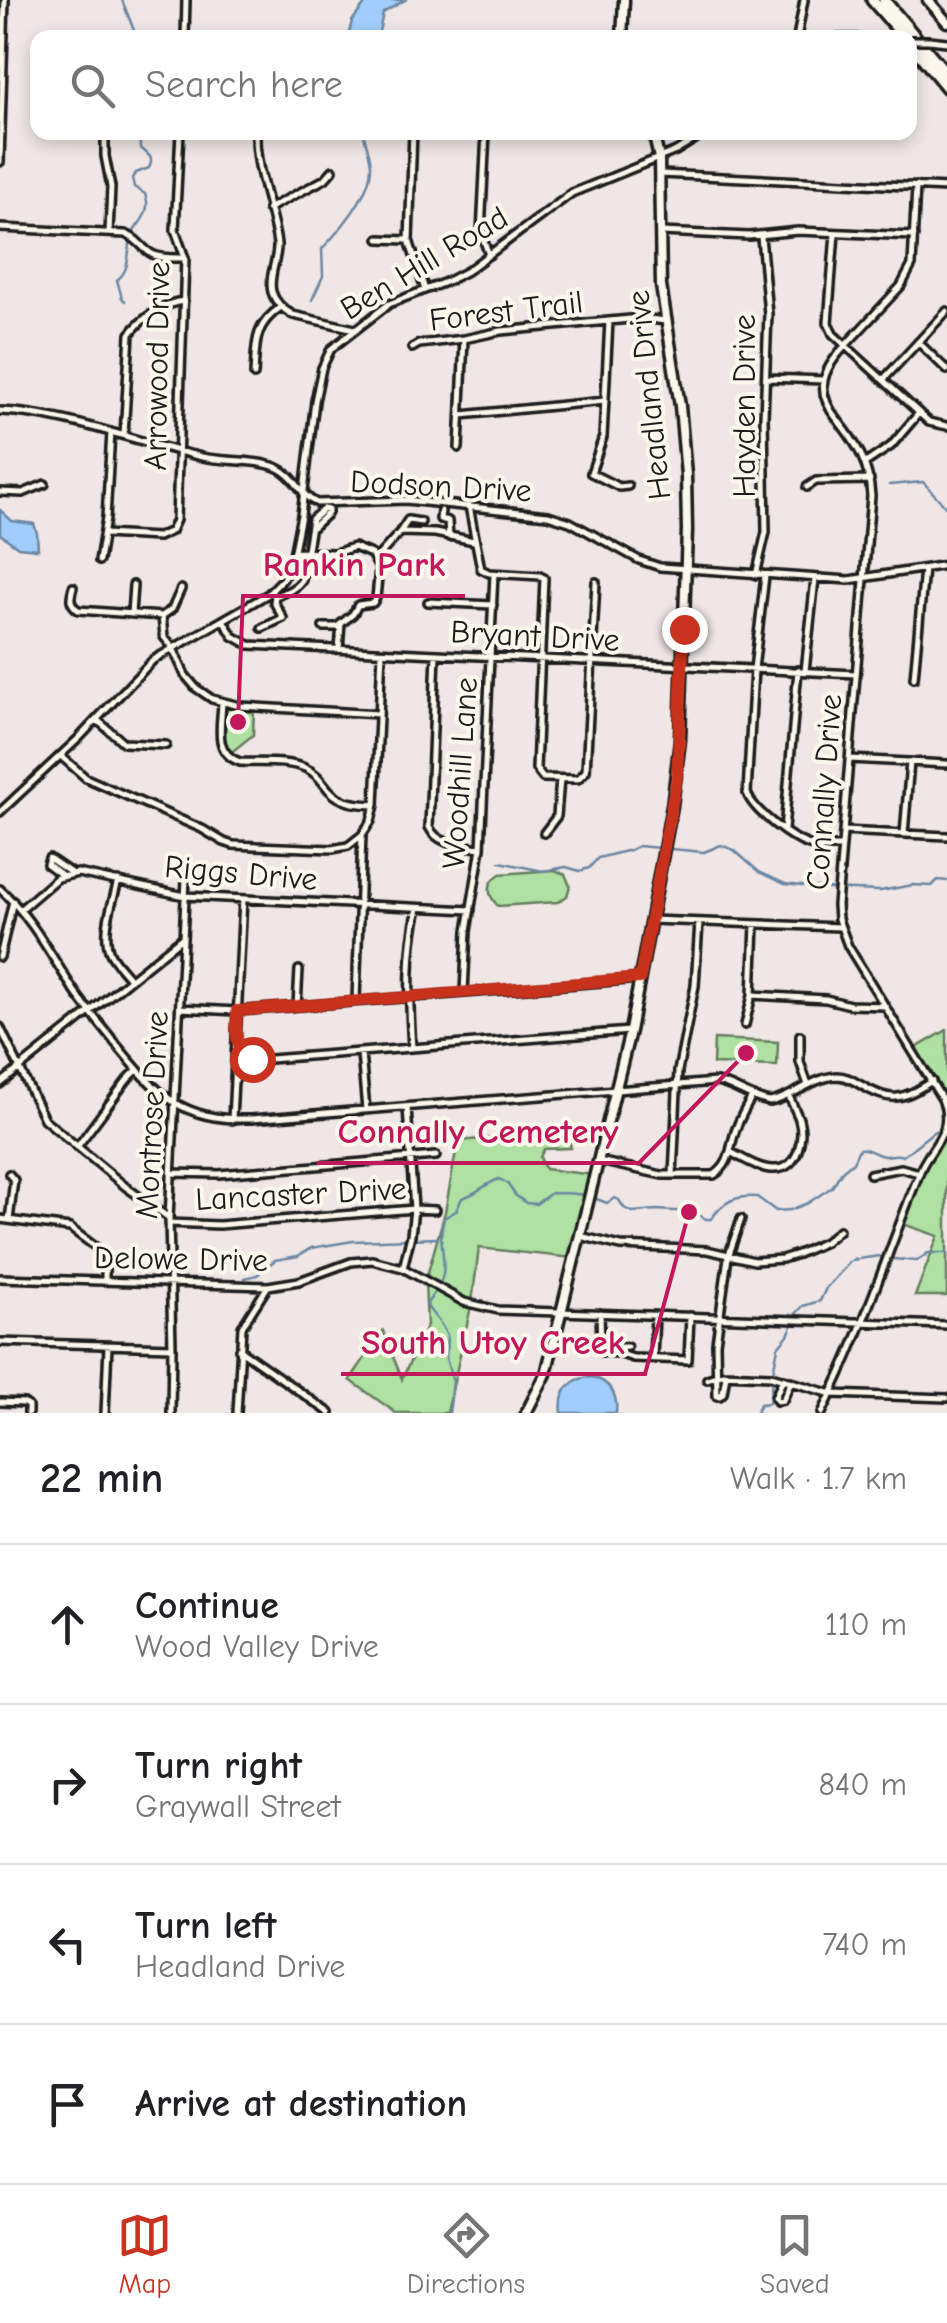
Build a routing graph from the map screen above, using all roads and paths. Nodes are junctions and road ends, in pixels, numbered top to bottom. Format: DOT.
graph roads {
  1 [pos="5,0"];
  2 [pos="186,0"];
  3 [pos="624,0"];
  4 [pos="804,0"];
  5 [pos="872,0"];
  6 [pos="884,0"];
  7 [pos="928,0"];
  8 [pos="947,22"];
  9 [pos="185,30"];
  10 [pos="622,30"];
  11 [pos="798,30"];
  12 [pos="899,30"];
  13 [pos="910,30"];
  14 [pos="917,39"];
  15 [pos="917,40"];
  16 [pos="947,42"];
  17 [pos="3,45"];
  18 [pos="917,51"];
  19 [pos="947,74"];
  20 [pos="947,88"];
  21 [pos="2,101"];
  22 [pos="105,140"];
  23 [pos="180,140"];
  24 [pos="256,140"];
  25 [pos="413,140"];
  26 [pos="486,140"];
  27 [pos="655,140"];
  28 [pos="696,140"];
  29 [pos="659,158"];
  30 [pos="0,162"];
  31 [pos="332,170"];
  32 [pos="660,174"];
  33 [pos="916,186"];
  34 [pos="947,188"];
  35 [pos="268,209"];
  36 [pos="0,228"];
  37 [pos="660,232"];
  38 [pos="109,233"];
  39 [pos="835,233"];
  40 [pos="761,236"];
  41 [pos="914,236"];
  42 [pos="379,240"];
  43 [pos="409,240"];
  44 [pos="489,256"];
  45 [pos="186,258"];
  46 [pos="425,290"];
  47 [pos="184,301"];
  48 [pos="281,307"];
  49 [pos="947,312"];
  50 [pos="609,321"];
  51 [pos="666,322"];
  52 [pos="356,329"];
  53 [pos="464,339"];
  54 [pos="918,342"];
  55 [pos="845,346"];
  56 [pos="412,348"];
  57 [pos="947,370"];
  58 [pos="254,376"];
  59 [pos="766,378"];
  60 [pos="824,380"];
  61 [pos="882,380"];
  62 [pos="605,401"];
  63 [pos="0,411"];
  64 [pos="461,414"];
  65 [pos="919,414"];
  66 [pos="947,426"];
  67 [pos="110,432"];
  68 [pos="124,436"];
  69 [pos="460,448"];
  70 [pos="179,451"];
  71 [pos="866,462"];
  72 [pos="306,467"];
  73 [pos="290,476"];
  74 [pos="870,480"];
  75 [pos="46,484"];
  76 [pos="628,486"];
  77 [pos="807,487"];
  78 [pos="303,490"];
  79 [pos="0,492"];
  80 [pos="316,502"];
  81 [pos="469,506"];
  82 [pos="441,511"];
  83 [pos="301,515"];
  84 [pos="420,522"];
  85 [pos="312,528"];
  86 [pos="400,532"];
  87 [pos="104,534"];
  88 [pos="448,537"];
  89 [pos="475,541"];
  90 [pos="294,552"];
  91 [pos="306,552"];
  92 [pos="375,560"];
  93 [pos="99,561"];
  94 [pos="947,565"];
  95 [pos="924,569"];
  96 [pos="686,570"];
  97 [pos="494,574"];
  98 [pos="756,575"];
  99 [pos="765,576"];
  100 [pos="814,578"];
  101 [pos="865,580"];
  102 [pos="596,582"];
  103 [pos="133,585"];
  104 [pos="73,587"];
  105 [pos="181,589"];
  106 [pos="273,594"];
  107 [pos="428,602"];
  108 [pos="492,606"];
  109 [pos="131,614"];
  110 [pos="162,616"];
  111 [pos="222,620"];
  112 [pos="342,624"];
  113 [pos="323,627"];
  114 [pos="262,628"];
  115 [pos="173,648"];
  116 [pos="339,649"];
  117 [pos="382,652"];
  118 [pos="436,654"];
  119 [pos="490,656"];
  120 [pos="541,659"];
  121 [pos="592,661"];
  122 [pos="682,665"];
  123 [pos="754,669"];
  124 [pos="802,670"];
  125 [pos="856,674"];
  126 [pos="914,678"];
  127 [pos="222,703"];
  128 [pos="380,714"];
  129 [pos="96,720"];
  130 [pos="166,746"];
  131 [pos="61,756"];
  132 [pos="849,759"];
  133 [pos="910,762"];
  134 [pos="947,764"];
  135 [pos="560,779"];
  136 [pos="375,805"];
  137 [pos="0,812"];
  138 [pos="784,830"];
  139 [pos="843,831"];
  140 [pos="544,833"];
  141 [pos="904,834"];
  142 [pos="362,835"];
  143 [pos="947,836"];
  144 [pos="481,848"];
  145 [pos="842,848"];
  146 [pos="71,874"];
  147 [pos="63,876"];
  148 [pos="186,880"];
  149 [pos="118,881"];
  150 [pos="0,889"];
  151 [pos="185,896"];
  152 [pos="243,899"];
  153 [pos="13,901"];
  154 [pos="360,905"];
  155 [pos="418,908"];
  156 [pos="21,909"];
  157 [pos="470,910"];
  158 [pos="651,920"];
  159 [pos="699,922"];
  160 [pos="755,925"];
  161 [pos="840,927"];
  162 [pos="183,937"];
  163 [pos="0,957"];
  164 [pos="298,970"];
  165 [pos="640,978"];
  166 [pos="130,980"];
  167 [pos="464,992"];
  168 [pos="752,995"];
  169 [pos="409,997"];
  170 [pos="356,1001"];
  171 [pos="296,1006"];
  172 [pos="885,1006"];
  173 [pos="180,1008"];
  174 [pos="237,1011"];
  175 [pos="90,1012"];
  176 [pos="746,1025"];
  177 [pos="0,1027"];
  178 [pos="236,1028"];
  179 [pos="630,1030"];
  180 [pos="800,1035"];
  181 [pos="412,1048"];
  182 [pos="361,1052"];
  183 [pos="257,1060"];
  184 [pos="20,1068"];
  185 [pos="137,1070"];
  186 [pos="932,1081"];
  187 [pos="234,1082"];
  188 [pos="0,1084"];
  189 [pos="677,1085"];
  190 [pos="808,1086"];
  191 [pos="616,1090"];
  192 [pos="789,1096"];
  193 [pos="752,1097"];
  194 [pos="175,1103"];
  195 [pos="407,1106"];
  196 [pos="366,1110"];
  197 [pos="232,1120"];
  198 [pos="76,1147"];
  199 [pos="730,1152"];
  200 [pos="436,1156"];
  201 [pos="411,1158"];
  202 [pos="599,1161"];
  203 [pos="171,1172"];
  204 [pos="919,1173"];
  205 [pos="9,1174"];
  206 [pos="870,1174"];
  207 [pos="672,1175"];
  208 [pos="414,1209"];
  209 [pos="435,1210"];
  210 [pos="0,1219"];
  211 [pos="741,1219"];
  212 [pos="9,1220"];
  213 [pos="169,1221"];
  214 [pos="840,1230"];
  215 [pos="580,1236"];
  216 [pos="728,1256"];
  217 [pos="403,1268"];
  218 [pos="0,1278"];
  219 [pos="104,1280"];
  220 [pos="170,1282"];
  221 [pos="268,1286"];
  222 [pos="561,1312"];
  223 [pos="600,1313"];
  224 [pos="655,1315"];
  225 [pos="690,1316"];
  226 [pos="721,1317"];
  227 [pos="864,1322"];
  228 [pos="947,1326"];
  229 [pos="0,1342"];
  230 [pos="108,1345"];
  231 [pos="172,1346"];
  232 [pos="627,1347"];
  233 [pos="239,1349"];
  234 [pos="618,1353"];
  235 [pos="653,1358"];
  236 [pos="726,1375"];
  237 [pos="718,1376"];
  238 [pos="783,1378"];
  239 [pos="706,1379"];
  240 [pos="791,1381"];
  241 [pos="832,1394"];
  242 [pos="947,1398"];
  243 [pos="0,1402"];
  244 [pos="319,1410"];
  245 [pos="28,1413"];
  246 [pos="105,1413"];
  247 [pos="171,1413"];
  248 [pos="237,1413"];
  249 [pos="330,1413"];
  250 [pos="526,1413"];
  251 [pos="822,1413"];
  1 -- 17 [label="street"];
  2 -- 9 [label="street"];
  3 -- 10 [label="main road"];
  4 -- 11 [label="street"];
  5 -- 12 [label="highway"];
  6 -- 13 [label="highway"];
  7 -- 8 [label="main road"];
  14 -- 19 [label="highway"];
  15 -- 16 [label="street, bridge"];
  17 -- 21 [label="street"];
  18 -- 20 [label="highway"];
  21 -- 30 [label="street"];
  22 -- 38 [label="street"];
  23 -- 45 [label="street, Arrowood Drive"];
  24 -- 35 [label="street"];
  25 -- 43 [label="street"];
  26 -- 44 [label="street"];
  27 -- 29 [label="main road, Headland Drive"];
  28 -- 29 [label="street, Ben Hill Road"];
  29 -- 32 [label="main road, Headland Drive"];
  29 -- 44 [label="street, Ben Hill Road"];
  31 -- 35 [label="street"];
  32 -- 33 [label="street"];
  32 -- 37 [label="main road, Headland Drive"];
  33 -- 34 [label="street"];
  33 -- 41 [label="street"];
  35 -- 48 [label="street"];
  36 -- 38 [label="street"];
  37 -- 40 [label="street"];
  37 -- 51 [label="main road, Headland Drive"];
  38 -- 45 [label="street"];
  39 -- 40 [label="street"];
  39 -- 41 [label="street"];
  39 -- 55 [label="street"];
  40 -- 59 [label="street, Hayden Drive"];
  41 -- 55 [label="street"];
  42 -- 43 [label="street"];
  43 -- 46 [label="street"];
  44 -- 46 [label="street, Ben Hill Road"];
  45 -- 47 [label="street, Arrowood Drive"];
  46 -- 52 [label="street, Ben Hill Road"];
  47 -- 68 [label="street"];
  47 -- 70 [label="street, Arrowood Drive"];
  48 -- 52 [label="street"];
  48 -- 58 [label="street"];
  49 -- 54 [label="street"];
  50 -- 51 [label="street, Forest Trail"];
  50 -- 53 [label="street, Forest Trail"];
  50 -- 62 [label="street"];
  51 -- 96 [label="main road, Headland Drive"];
  52 -- 72 [label="street, Ben Hill Road"];
  53 -- 56 [label="street, Forest Trail"];
  53 -- 64 [label="street"];
  54 -- 57 [label="street"];
  54 -- 61 [label="street"];
  55 -- 60 [label="street"];
  55 -- 61 [label="street"];
  59 -- 60 [label="street"];
  59 -- 98 [label="street, Hayden Drive"];
  60 -- 71 [label="street"];
  61 -- 65 [label="street"];
  62 -- 64 [label="street"];
  62 -- 76 [label="street"];
  63 -- 67 [label="street"];
  64 -- 69 [label="street"];
  65 -- 66 [label="street"];
  65 -- 71 [label="street"];
  67 -- 68 [label="street"];
  67 -- 87 [label="street"];
  68 -- 70 [label="street"];
  70 -- 73 [label="street"];
  70 -- 87 [label="street, Arrowood Drive"];
  71 -- 74 [label="street, Connally Drive"];
  72 -- 73 [label="street"];
  72 -- 78 [label="street, Ben Hill Road"];
  73 -- 78 [label="street, Dodson Drive"];
  74 -- 77 [label="street"];
  74 -- 101 [label="street, Connally Drive"];
  75 -- 79 [label="street"];
  78 -- 80 [label="street, Dodson Drive"];
  78 -- 83 [label="street, Ben Hill Road"];
  80 -- 81 [label="street, Dodson Drive"];
  80 -- 83 [label="street"];
  81 -- 89 [label="street"];
  81 -- 96 [label="street, Dodson Drive"];
  82 -- 88 [label="street"];
  83 -- 90 [label="street, Ben Hill Road"];
  84 -- 86 [label="street"];
  85 -- 91 [label="street"];
  86 -- 88 [label="street"];
  86 -- 92 [label="street"];
  87 -- 93 [label="street"];
  88 -- 89 [label="street"];
  89 -- 97 [label="street"];
  90 -- 91 [label="street"];
  90 -- 106 [label="street, Ben Hill Road"];
  91 -- 92 [label="street"];
  91 -- 106 [label="street"];
  92 -- 112 [label="street"];
  94 -- 95 [label="street, Dodson Drive"];
  95 -- 101 [label="street, Dodson Drive"];
  95 -- 126 [label="street"];
  96 -- 98 [label="street, Dodson Drive"];
  96 -- 122 [label="main road, Headland Drive"];
  97 -- 108 [label="street, Woodhill Lane"];
  97 -- 120 [label="street"];
  98 -- 99 [label="street, Dodson Drive"];
  99 -- 100 [label="street, Dodson Drive"];
  99 -- 123 [label="street"];
  100 -- 101 [label="street, Dodson Drive"];
  100 -- 124 [label="street"];
  101 -- 125 [label="street, Connally Drive"];
  102 -- 121 [label="street"];
  103 -- 109 [label="street"];
  104 -- 109 [label="street"];
  105 -- 110 [label="street"];
  106 -- 111 [label="street"];
  106 -- 114 [label="street"];
  107 -- 108 [label="street"];
  108 -- 119 [label="street, Woodhill Lane"];
  109 -- 110 [label="street"];
  110 -- 115 [label="street"];
  111 -- 115 [label="street"];
  111 -- 116 [label="street, Bryant Drive"];
  112 -- 113 [label="street"];
  112 -- 116 [label="street"];
  115 -- 127 [label="street"];
  115 -- 129 [label="street"];
  116 -- 117 [label="street, Bryant Drive"];
  117 -- 118 [label="street, Bryant Drive"];
  117 -- 128 [label="street"];
  118 -- 119 [label="street, Bryant Drive"];
  118 -- 144 [label="street"];
  119 -- 120 [label="street, Bryant Drive"];
  119 -- 144 [label="street, Woodhill Lane"];
  120 -- 121 [label="street, Bryant Drive"];
  120 -- 135 [label="street"];
  121 -- 122 [label="street, Bryant Drive"];
  121 -- 135 [label="street"];
  122 -- 123 [label="street, Bryant Drive"];
  122 -- 158 [label="main road, Headland Drive"];
  123 -- 124 [label="street, Bryant Drive"];
  123 -- 138 [label="street"];
  124 -- 125 [label="street, Bryant Drive"];
  124 -- 138 [label="street"];
  125 -- 132 [label="street, Connally Drive"];
  127 -- 128 [label="street"];
  127 -- 136 [label="street"];
  128 -- 136 [label="street"];
  129 -- 130 [label="street"];
  129 -- 131 [label="street"];
  131 -- 137 [label="street"];
  131 -- 142 [label="street"];
  132 -- 133 [label="street"];
  132 -- 139 [label="street, Connally Drive"];
  133 -- 134 [label="street"];
  133 -- 141 [label="street"];
  135 -- 140 [label="street"];
  136 -- 142 [label="street"];
  138 -- 145 [label="street"];
  139 -- 141 [label="street"];
  139 -- 145 [label="street, Connally Drive"];
  141 -- 143 [label="street"];
  142 -- 154 [label="street"];
  144 -- 157 [label="street, Woodhill Lane"];
  145 -- 161 [label="street, Connally Drive"];
  146 -- 147 [label="street, Riggs Drive"];
  146 -- 147 [label="street"];
  146 -- 149 [label="street, Riggs Drive"];
  147 -- 156 [label="street, Riggs Drive"];
  148 -- 151 [label="street, Montrose Drive"];
  149 -- 151 [label="street, Riggs Drive"];
  149 -- 166 [label="street"];
  150 -- 153 [label="street"];
  151 -- 152 [label="street, Riggs Drive"];
  151 -- 162 [label="street, Montrose Drive"];
  152 -- 154 [label="street, Riggs Drive"];
  152 -- 174 [label="street"];
  153 -- 156 [label="street"];
  153 -- 163 [label="street"];
  154 -- 155 [label="street, Riggs Drive"];
  154 -- 170 [label="street"];
  155 -- 157 [label="street, Riggs Drive"];
  155 -- 169 [label="street"];
  156 -- 175 [label="street"];
  157 -- 167 [label="street, Woodhill Lane"];
  158 -- 159 [label="street"];
  158 -- 165 [label="main road, Headland Drive"];
  159 -- 160 [label="street"];
  159 -- 189 [label="street"];
  160 -- 161 [label="street"];
  160 -- 168 [label="street"];
  161 -- 172 [label="street, Connally Drive"];
  162 -- 166 [label="street"];
  162 -- 173 [label="street, Montrose Drive"];
  164 -- 171 [label="street"];
  165 -- 167 [label="street"];
  165 -- 179 [label="main road, Headland Drive"];
  166 -- 175 [label="street"];
  167 -- 169 [label="street"];
  168 -- 172 [label="street"];
  168 -- 176 [label="street"];
  169 -- 170 [label="street"];
  169 -- 181 [label="street"];
  170 -- 171 [label="street"];
  171 -- 174 [label="street"];
  172 -- 186 [label="street, Connally Drive"];
  173 -- 174 [label="street"];
  173 -- 194 [label="street, Montrose Drive"];
  174 -- 178 [label="street"];
  175 -- 184 [label="street"];
  175 -- 185 [label="street"];
  177 -- 184 [label="street, Lancaster Drive"];
  178 -- 183 [label="street"];
  178 -- 187 [label="street"];
  179 -- 181 [label="street"];
  179 -- 191 [label="main road, Headland Drive"];
  180 -- 190 [label="street"];
  181 -- 182 [label="street"];
  182 -- 183 [label="street"];
  182 -- 196 [label="street"];
  183 -- 187 [label="street"];
  184 -- 188 [label="street"];
  184 -- 198 [label="street, Lancaster Drive"];
  185 -- 194 [label="street"];
  185 -- 198 [label="street"];
  186 -- 190 [label="street"];
  186 -- 204 [label="street, Connally Drive"];
  187 -- 197 [label="street"];
  189 -- 191 [label="street"];
  189 -- 193 [label="street"];
  189 -- 207 [label="street"];
  190 -- 192 [label="street"];
  191 -- 195 [label="street"];
  191 -- 202 [label="main road, Headland Drive"];
  192 -- 193 [label="street"];
  192 -- 199 [label="street"];
  193 -- 199 [label="street"];
  194 -- 197 [label="street"];
  194 -- 203 [label="street, Montrose Drive"];
  195 -- 196 [label="street"];
  195 -- 201 [label="street"];
  196 -- 197 [label="street"];
  198 -- 213 [label="street, Lancaster Drive"];
  199 -- 207 [label="street"];
  200 -- 201 [label="street"];
  201 -- 203 [label="street"];
  201 -- 208 [label="street"];
  202 -- 207 [label="street"];
  202 -- 215 [label="main road, Headland Drive"];
  203 -- 213 [label="street, Montrose Drive"];
  204 -- 206 [label="street"];
  204 -- 227 [label="street, Connally Drive"];
  205 -- 212 [label="street"];
  208 -- 209 [label="street, Lancaster Drive"];
  208 -- 213 [label="street, Lancaster Drive"];
  208 -- 217 [label="street"];
  210 -- 212 [label="street"];
  211 -- 216 [label="street"];
  212 -- 219 [label="street"];
  213 -- 220 [label="street, Montrose Drive"];
  214 -- 216 [label="street"];
  215 -- 216 [label="street"];
  215 -- 222 [label="main road, Headland Drive"];
  216 -- 226 [label="street"];
  217 -- 221 [label="street, Delowe Drive"];
  217 -- 222 [label="street, Delowe Drive"];
  218 -- 219 [label="street, Delowe Drive"];
  219 -- 220 [label="street, Delowe Drive"];
  220 -- 221 [label="street, Delowe Drive"];
  220 -- 231 [label="street, Montrose Drive"];
  221 -- 233 [label="street"];
  222 -- 223 [label="street, Delowe Drive"];
  222 -- 250 [label="main road, Headland Drive"];
  223 -- 224 [label="street, Delowe Drive"];
  223 -- 234 [label="street"];
  224 -- 225 [label="street, Delowe Drive"];
  224 -- 235 [label="street"];
  225 -- 226 [label="street, Delowe Drive"];
  225 -- 235 [label="street"];
  226 -- 227 [label="street, Delowe Drive"];
  226 -- 237 [label="street"];
  227 -- 228 [label="street, Delowe Drive"];
  227 -- 241 [label="street, Connally Drive"];
  229 -- 230 [label="street"];
  230 -- 231 [label="street"];
  230 -- 246 [label="street"];
  231 -- 247 [label="street, Montrose Drive"];
  232 -- 234 [label="street"];
  233 -- 244 [label="street"];
  233 -- 248 [label="street"];
  234 -- 235 [label="street"];
  236 -- 237 [label="street"];
  236 -- 237 [label="street"];
  236 -- 238 [label="street"];
  237 -- 239 [label="street"];
  238 -- 240 [label="street"];
  238 -- 240 [label="street"];
  240 -- 241 [label="street"];
  241 -- 242 [label="street"];
  241 -- 251 [label="street, Connally Drive"];
  243 -- 245 [label="street"];
  244 -- 249 [label="street"];
}
